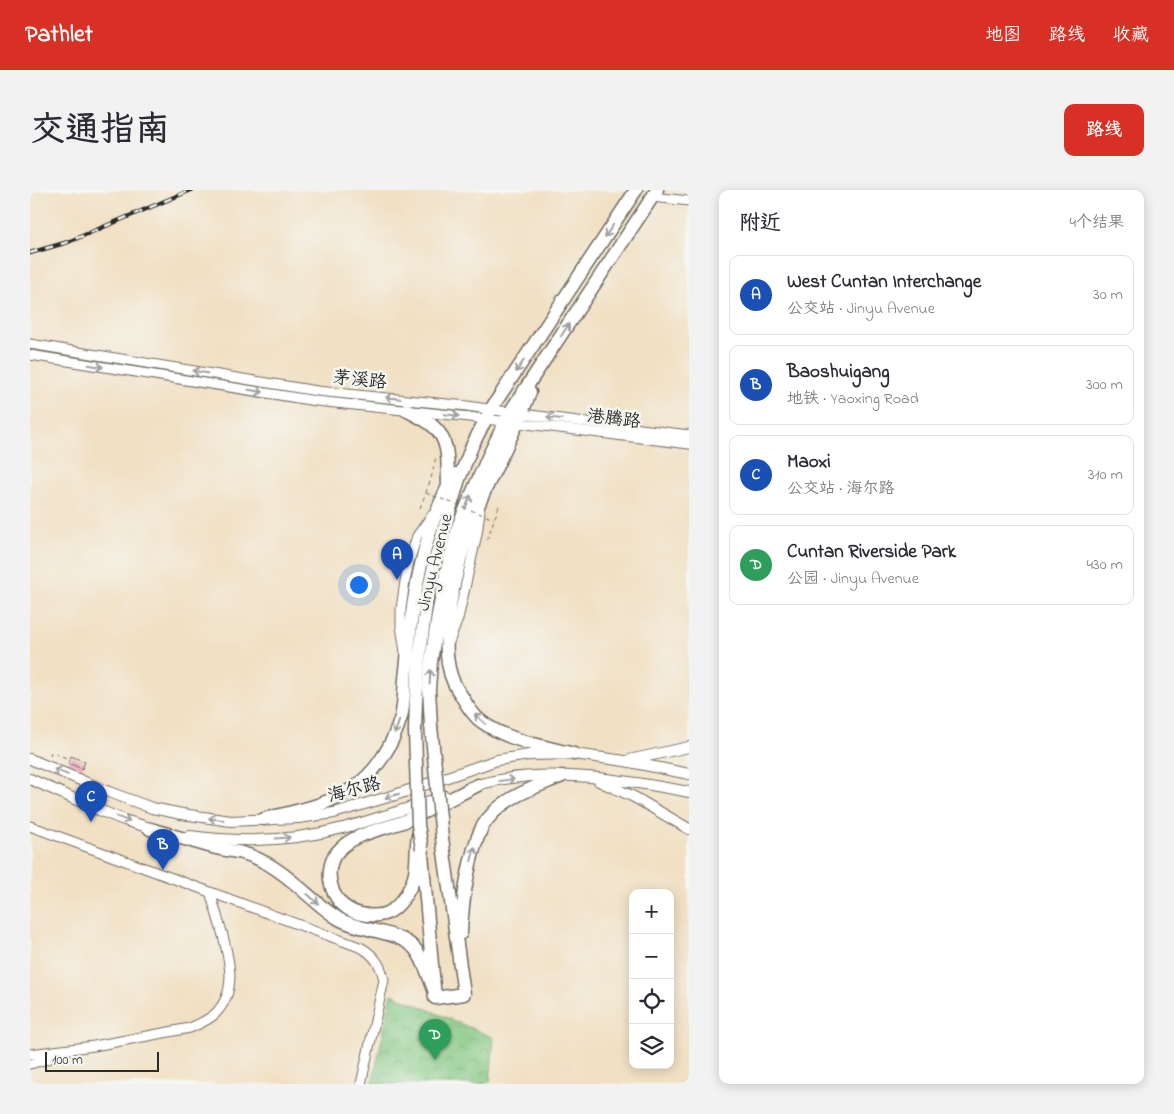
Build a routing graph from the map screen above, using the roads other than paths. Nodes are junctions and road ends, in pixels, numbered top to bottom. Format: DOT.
graph roads {
  1 [pos="636,190"];
  2 [pos="655,194"];
  3 [pos="689,201"];
  4 [pos="30,344"];
  5 [pos="30,355"];
  6 [pos="406,410"];
  7 [pos="488,414"];
  8 [pos="514,418"];
  9 [pos="536,425"];
  10 [pos="689,435"];
  11 [pos="689,444"];
  12 [pos="472,446"];
  13 [pos="448,486"];
  14 [pos="689,748"];
  15 [pos="574,754"];
  16 [pos="30,759"];
  17 [pos="625,761"];
  18 [pos="689,774"];
  19 [pos="562,776"];
  20 [pos="591,778"];
  21 [pos="30,780"];
  22 [pos="478,785"];
  23 [pos="689,792"];
  24 [pos="264,819"];
  25 [pos="30,826"];
  26 [pos="150,829"];
  27 [pos="689,829"];
  28 [pos="419,851"];
  29 [pos="210,892"];
  30 [pos="460,968"];
  31 [pos="435,995"];
  32 [pos="94,1046"];
  33 [pos="30,1054"];
  34 [pos="30,1064"];
  35 [pos="361,1084"];
  1 -- 7 [label="highway, Jinyu Avenue, one-way"];
  2 -- 3 [label="street"];
  8 -- 2 [label="highway, Jinyu Avenue, one-way"];
  7 -- 4 [label="street, 茅溪路, one-way"];
  5 -- 6 [label="street, 茅溪路, one-way"];
  6 -- 7 [label="street, 茅溪路, one-way"];
  6 -- 13 [label="highway"];
  7 -- 8 [label="street, 茅溪路"];
  7 -- 12 [label="highway, Jinyu Avenue"];
  8 -- 9 [label="street, 茅溪路"];
  10 -- 8 [label="street, 茅溪路, one-way"];
  15 -- 8 [label="highway, one-way"];
  30 -- 8 [label="highway, Jinyu Avenue, one-way, bridge"];
  9 -- 11 [label="street, 港腾路"];
  12 -- 13 [label="highway"];
  12 -- 28 [label="highway, Jinyu Avenue, bridge"];
  13 -- 24 [label="highway, one-way"];
  14 -- 17 [label="main road"];
  15 -- 17 [label="main road, 海尔路"];
  15 -- 24 [label="main road, 海尔路, one-way"];
  24 -- 16 [label="main road, 海尔路, one-way"];
  17 -- 18 [label="main road, 海尔路"];
  19 -- 20 [label="main road, 海尔路"];
  22 -- 19 [label="main road, 海尔路, one-way"];
  30 -- 19 [label="highway, one-way"];
  20 -- 23 [label="main road, 海尔路"];
  20 -- 27 [label="main road"];
  21 -- 26 [label="main road, 海尔路, one-way"];
  26 -- 22 [label="main road, 海尔路, one-way"];
  22 -- 28 [label="highway"];
  25 -- 29 [label="street"];
  26 -- 31 [label="highway, one-way"];
  28 -- 31 [label="highway, Jinyu Avenue"];
  29 -- 32 [label="street"];
  29 -- 35 [label="street"];
  30 -- 31 [label="highway, Jinyu Avenue"];
  32 -- 33 [label="street"];
  32 -- 34 [label="street"];
}
